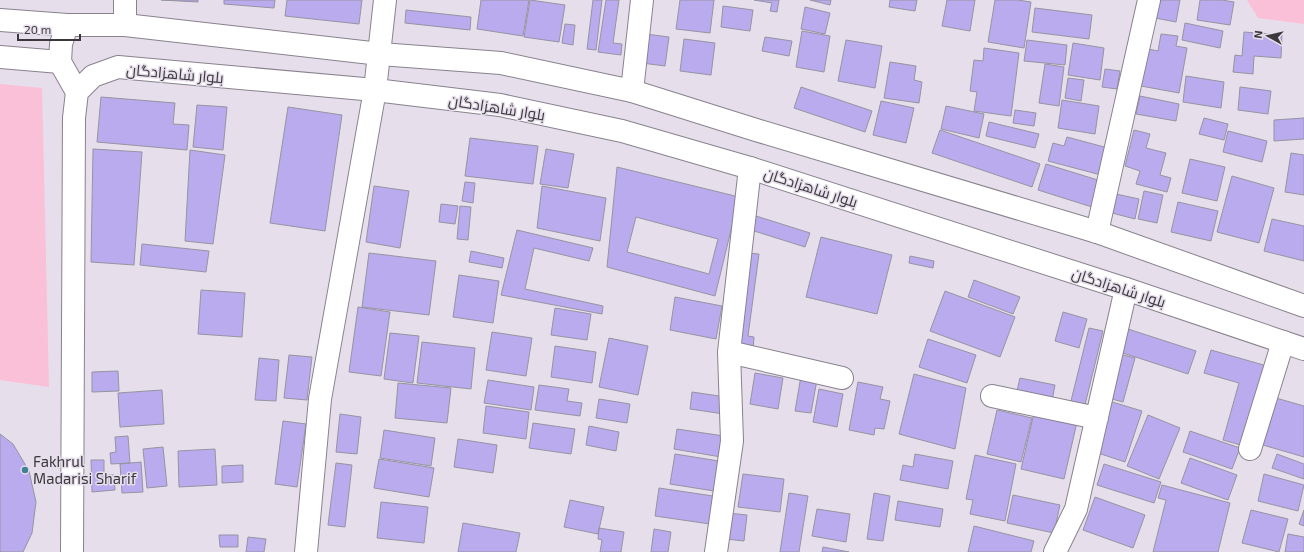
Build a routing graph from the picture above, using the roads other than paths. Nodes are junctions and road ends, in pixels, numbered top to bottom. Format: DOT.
graph roads {
  1 [pos="125,0"];
  2 [pos="385,0"];
  3 [pos="642,0"];
  4 [pos="1149,0"];
  5 [pos="0,20"];
  6 [pos="67,25"];
  7 [pos="125,25"];
  8 [pos="380,54"];
  9 [pos="0,57"];
  10 [pos="60,62"];
  11 [pos="375,90"];
  12 [pos="632,91"];
  13 [pos="77,92"];
  14 [pos="750,168"];
  15 [pos="1097,232"];
  16 [pos="1126,289"];
  17 [pos="1304,306"];
  18 [pos="1283,342"];
  19 [pos="1304,349"];
  20 [pos="729,352"];
  21 [pos="842,378"];
  22 [pos="992,396"];
  23 [pos="1097,418"];
  24 [pos="1250,449"];
  25 [pos="72,552"];
  26 [pos="306,552"];
  27 [pos="716,552"];
  28 [pos="1055,552"];
  1 -- 7 [label="main road"];
  2 -- 8 [label="main road"];
  3 -- 12 [label="main road"];
  4 -- 15 [label="main road"];
  5 -- 6 [label="main road"];
  6 -- 7 [label="main road"];
  6 -- 10 [label="main road"];
  7 -- 8 [label="main road"];
  8 -- 11 [label="main road"];
  8 -- 12 [label="main road"];
  9 -- 10 [label="main road"];
  10 -- 13 [label="main road"];
  11 -- 13 [label="main road, بلوار شاهزادگان"];
  11 -- 14 [label="main road, بلوار شاهزادگان"];
  11 -- 26 [label="main road"];
  12 -- 15 [label="main road"];
  13 -- 25 [label="main road"];
  14 -- 16 [label="main road, بلوار شاهزادگان"];
  14 -- 20 [label="main road"];
  15 -- 17 [label="main road"];
  16 -- 18 [label="main road, بلوار شاهزادگان"];
  16 -- 23 [label="main road"];
  18 -- 19 [label="main road, بلوار شاهزادگان"];
  18 -- 24 [label="main road"];
  20 -- 21 [label="main road"];
  20 -- 27 [label="main road"];
  22 -- 23 [label="main road"];
  23 -- 28 [label="main road"];
}
